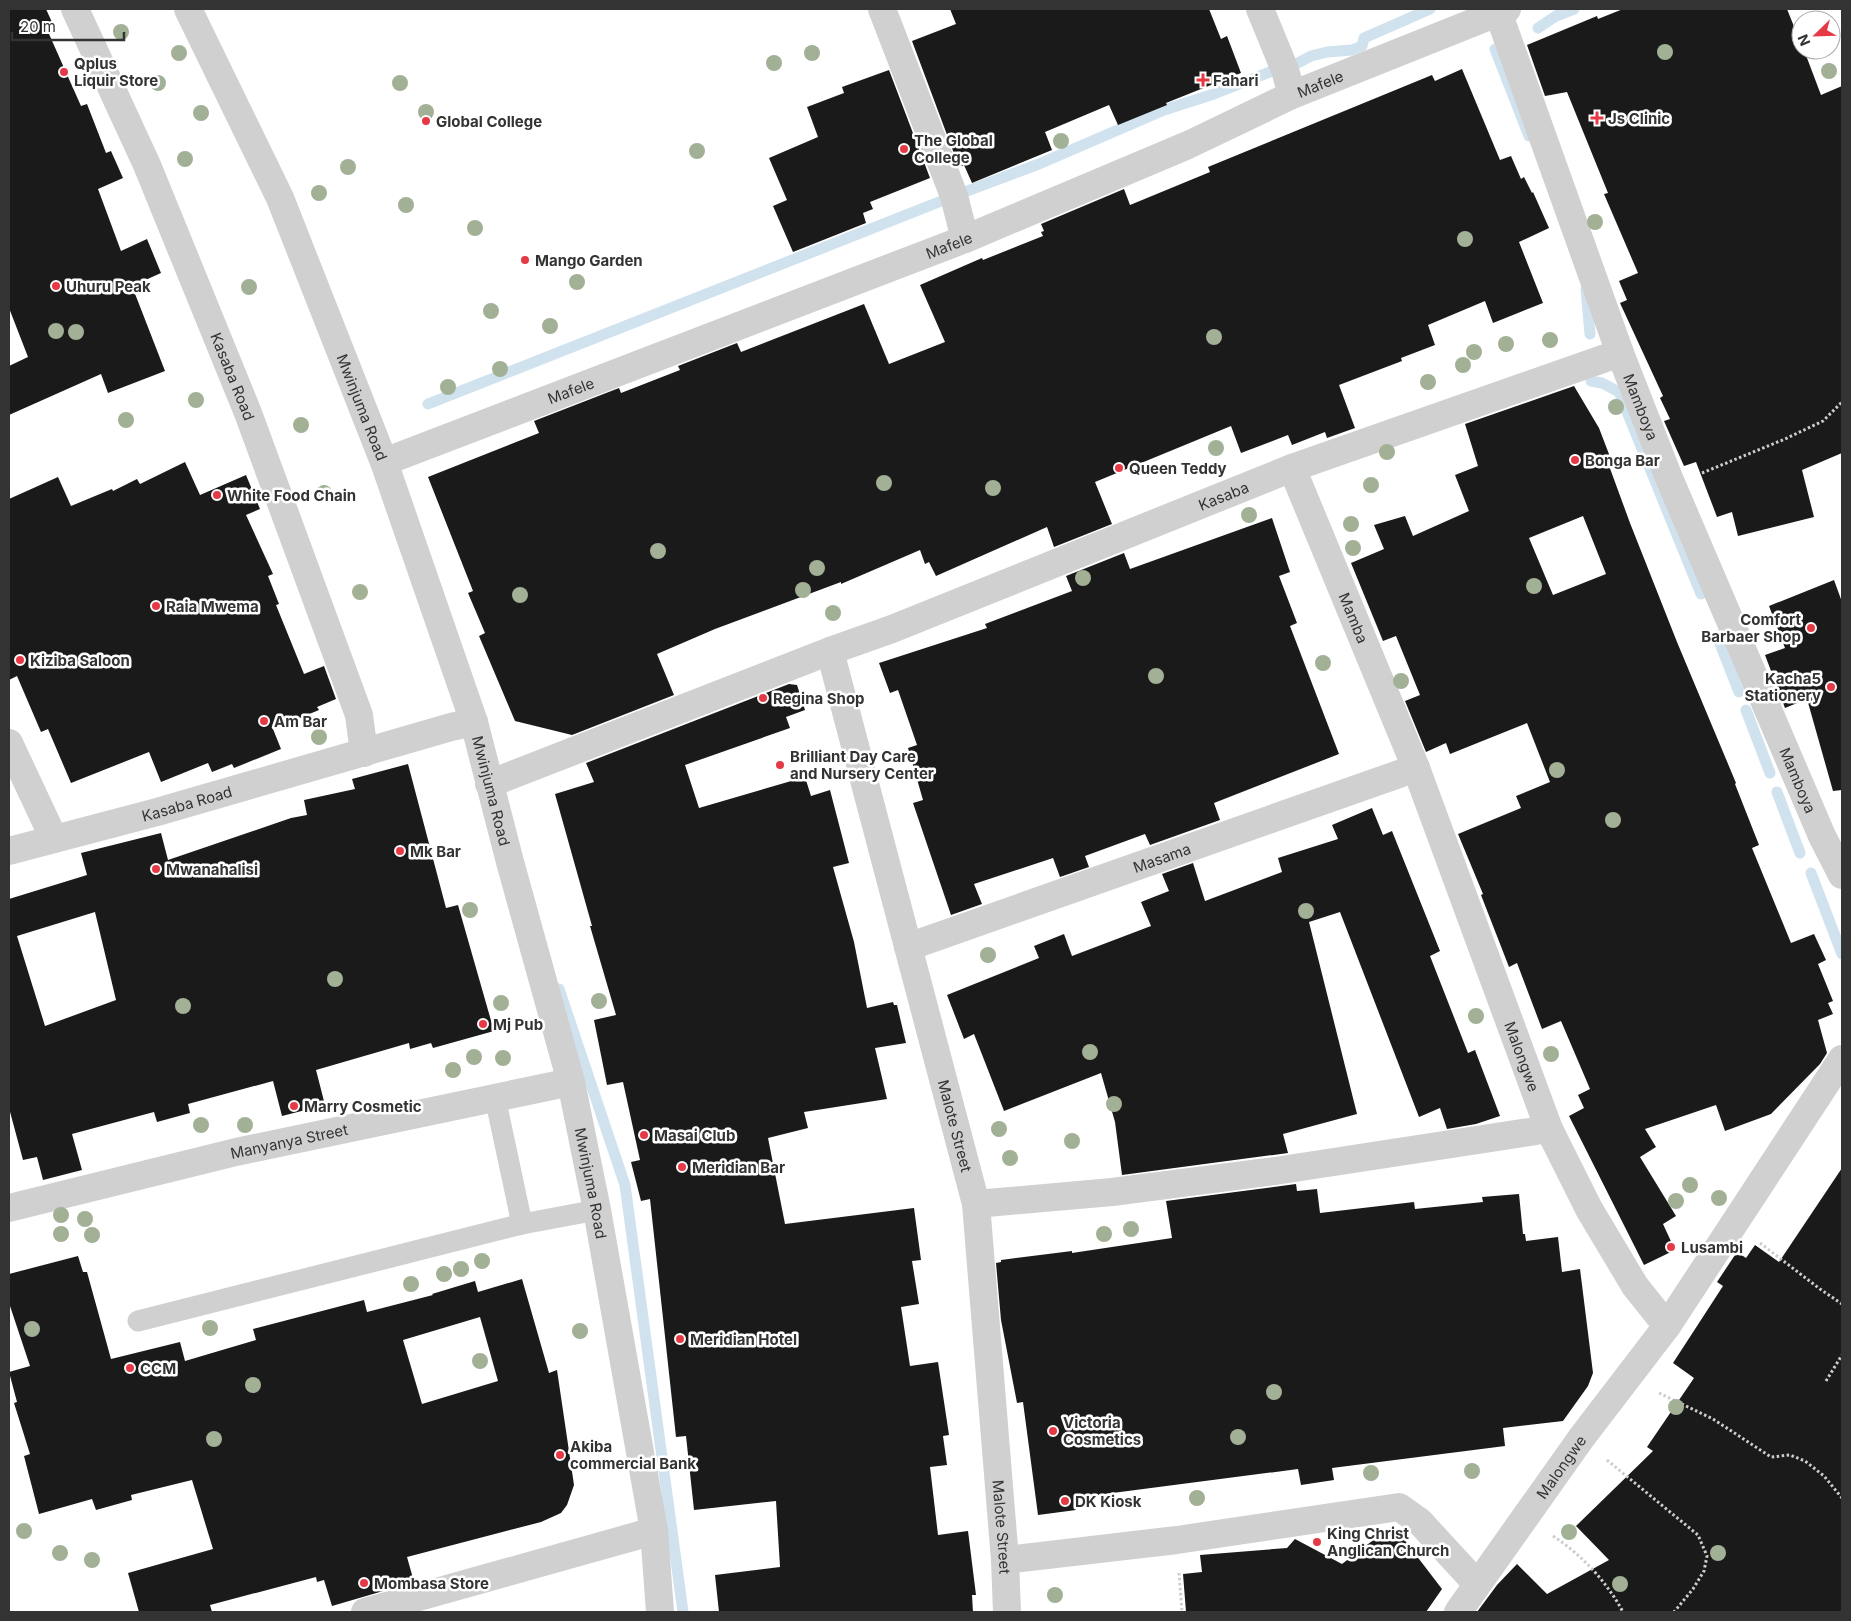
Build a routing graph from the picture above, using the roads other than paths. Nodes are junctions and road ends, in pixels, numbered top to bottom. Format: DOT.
graph roads {
  1 [pos="75,9"];
  2 [pos="188,9"];
  3 [pos="882,9"];
  4 [pos="1260,9"];
  5 [pos="1502,11"];
  6 [pos="1292,95"];
  7 [pos="965,239"];
  8 [pos="1620,353"];
  9 [pos="384,462"];
  10 [pos="1292,468"];
  11 [pos="830,651"];
  12 [pos="474,722"];
  13 [pos="9,743"];
  14 [pos="364,753"];
  15 [pos="1416,768"];
  16 [pos="489,784"];
  17 [pos="54,840"];
  18 [pos="9,851"];
  19 [pos="1842,875"];
  20 [pos="908,947"];
  21 [pos="1842,1059"];
  22 [pos="571,1082"];
  23 [pos="496,1097"];
  24 [pos="1549,1129"];
  25 [pos="976,1204"];
  26 [pos="9,1208"];
  27 [pos="597,1210"];
  28 [pos="522,1224"];
  29 [pos="138,1321"];
  30 [pos="1667,1326"];
  31 [pos="654,1531"];
  32 [pos="1005,1560"];
  33 [pos="1477,1584"];
  34 [pos="365,1612"];
  35 [pos="660,1612"];
  36 [pos="1007,1612"];
  37 [pos="1458,1612"];
  1 -- 14 [label="street, Kasaba Road"];
  2 -- 9 [label="street, Mwinjuma Road"];
  3 -- 7 [label="street"];
  4 -- 6 [label="street"];
  5 -- 6 [label="street, Mafele"];
  5 -- 8 [label="street, Mamboya"];
  6 -- 7 [label="street, Mafele"];
  7 -- 9 [label="street, Mafele"];
  8 -- 10 [label="street, Kasaba"];
  8 -- 19 [label="street, Mamboya"];
  9 -- 12 [label="street, Mwinjuma Road"];
  10 -- 11 [label="street, Kasaba"];
  10 -- 15 [label="street, Mamba"];
  11 -- 16 [label="street, Kasaba"];
  11 -- 20 [label="street, Malote Street"];
  12 -- 14 [label="street, Kasaba Road"];
  12 -- 16 [label="street, Mwinjuma Road"];
  13 -- 17 [label="street"];
  14 -- 17 [label="street, Kasaba Road"];
  15 -- 20 [label="street, Masama"];
  15 -- 24 [label="street, Malongwe"];
  16 -- 22 [label="street, Mwinjuma Road"];
  17 -- 18 [label="street, Kasaba Road"];
  20 -- 25 [label="street, Malote Street"];
  21 -- 30 [label="street, Malongwe"];
  22 -- 23 [label="street, Manyanya Street"];
  22 -- 27 [label="street, Mwinjuma Road"];
  23 -- 26 [label="street, Manyanya Street"];
  23 -- 28 [label="lane"];
  24 -- 25 [label="street"];
  24 -- 30 [label="street, Malongwe"];
  25 -- 32 [label="street, Malote Street"];
  27 -- 28 [label="lane"];
  27 -- 31 [label="street, Mwinjuma Road"];
  28 -- 29 [label="lane"];
  30 -- 33 [label="street, Malongwe"];
  31 -- 34 [label="street"];
  31 -- 35 [label="street, Mwinjuma Road"];
  32 -- 33 [label="street"];
  32 -- 36 [label="street, Malote Street"];
  33 -- 37 [label="street, Malongwe"];
}
